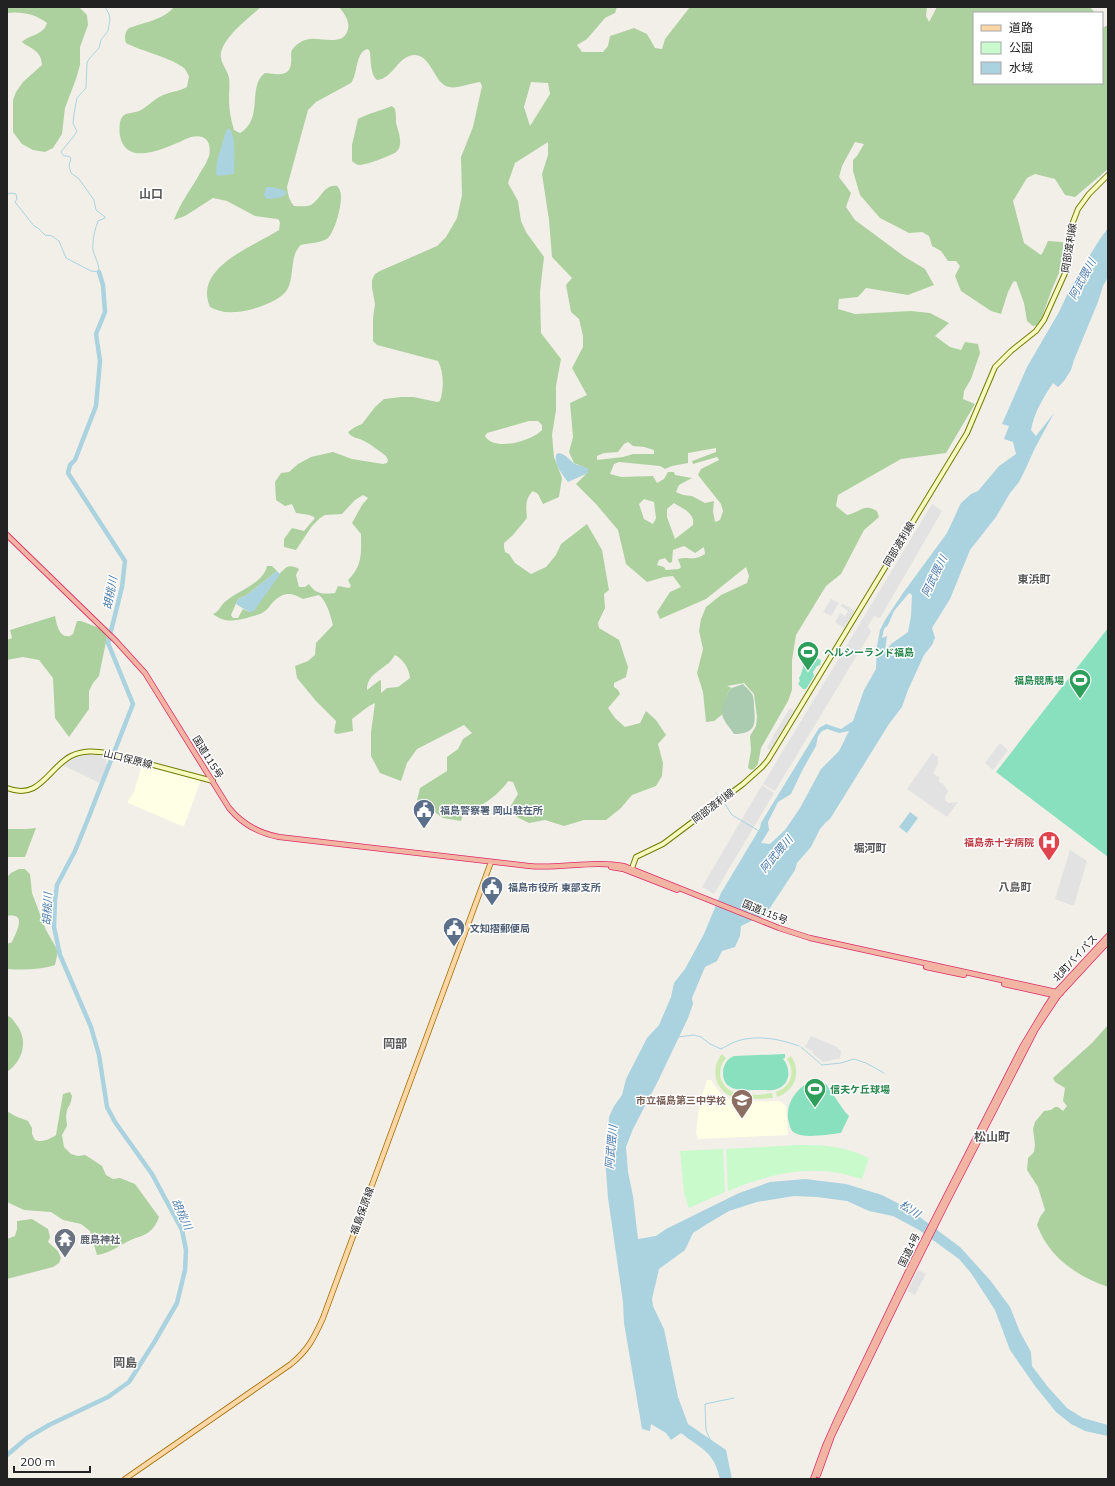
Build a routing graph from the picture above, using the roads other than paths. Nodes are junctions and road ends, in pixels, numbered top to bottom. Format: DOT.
graph roads {
  1 [pos="1108,176"];
  2 [pos="7,535"];
  3 [pos="213,781"];
  4 [pos="7,788"];
  5 [pos="490,863"];
  6 [pos="631,870"];
  7 [pos="1108,936"];
  8 [pos="1108,942"];
  9 [pos="1057,994"];
  10 [pos="915,1262"];
  11 [pos="125,1479"];
  12 [pos="813,1479"];
  13 [pos="817,1479"];
  1 -- 6 [label="main road, 岡部渡利線"];
  2 -- 3 [label="highway, 国道115号"];
  3 -- 4 [label="main road, 山口保原線"];
  3 -- 5 [label="highway, 国道115号"];
  5 -- 6 [label="highway, 国道115号"];
  5 -- 11 [label="main road, 福島保原線"];
  6 -- 9 [label="highway, 国道115号"];
  7 -- 9 [label="highway, 北町バイパス"];
  8 -- 9 [label="highway, 北町バイパス"];
  9 -- 10 [label="highway, 国道4号"];
  10 -- 12 [label="highway, 国道4号"];
  10 -- 13 [label="highway, 国道4号"];
}
